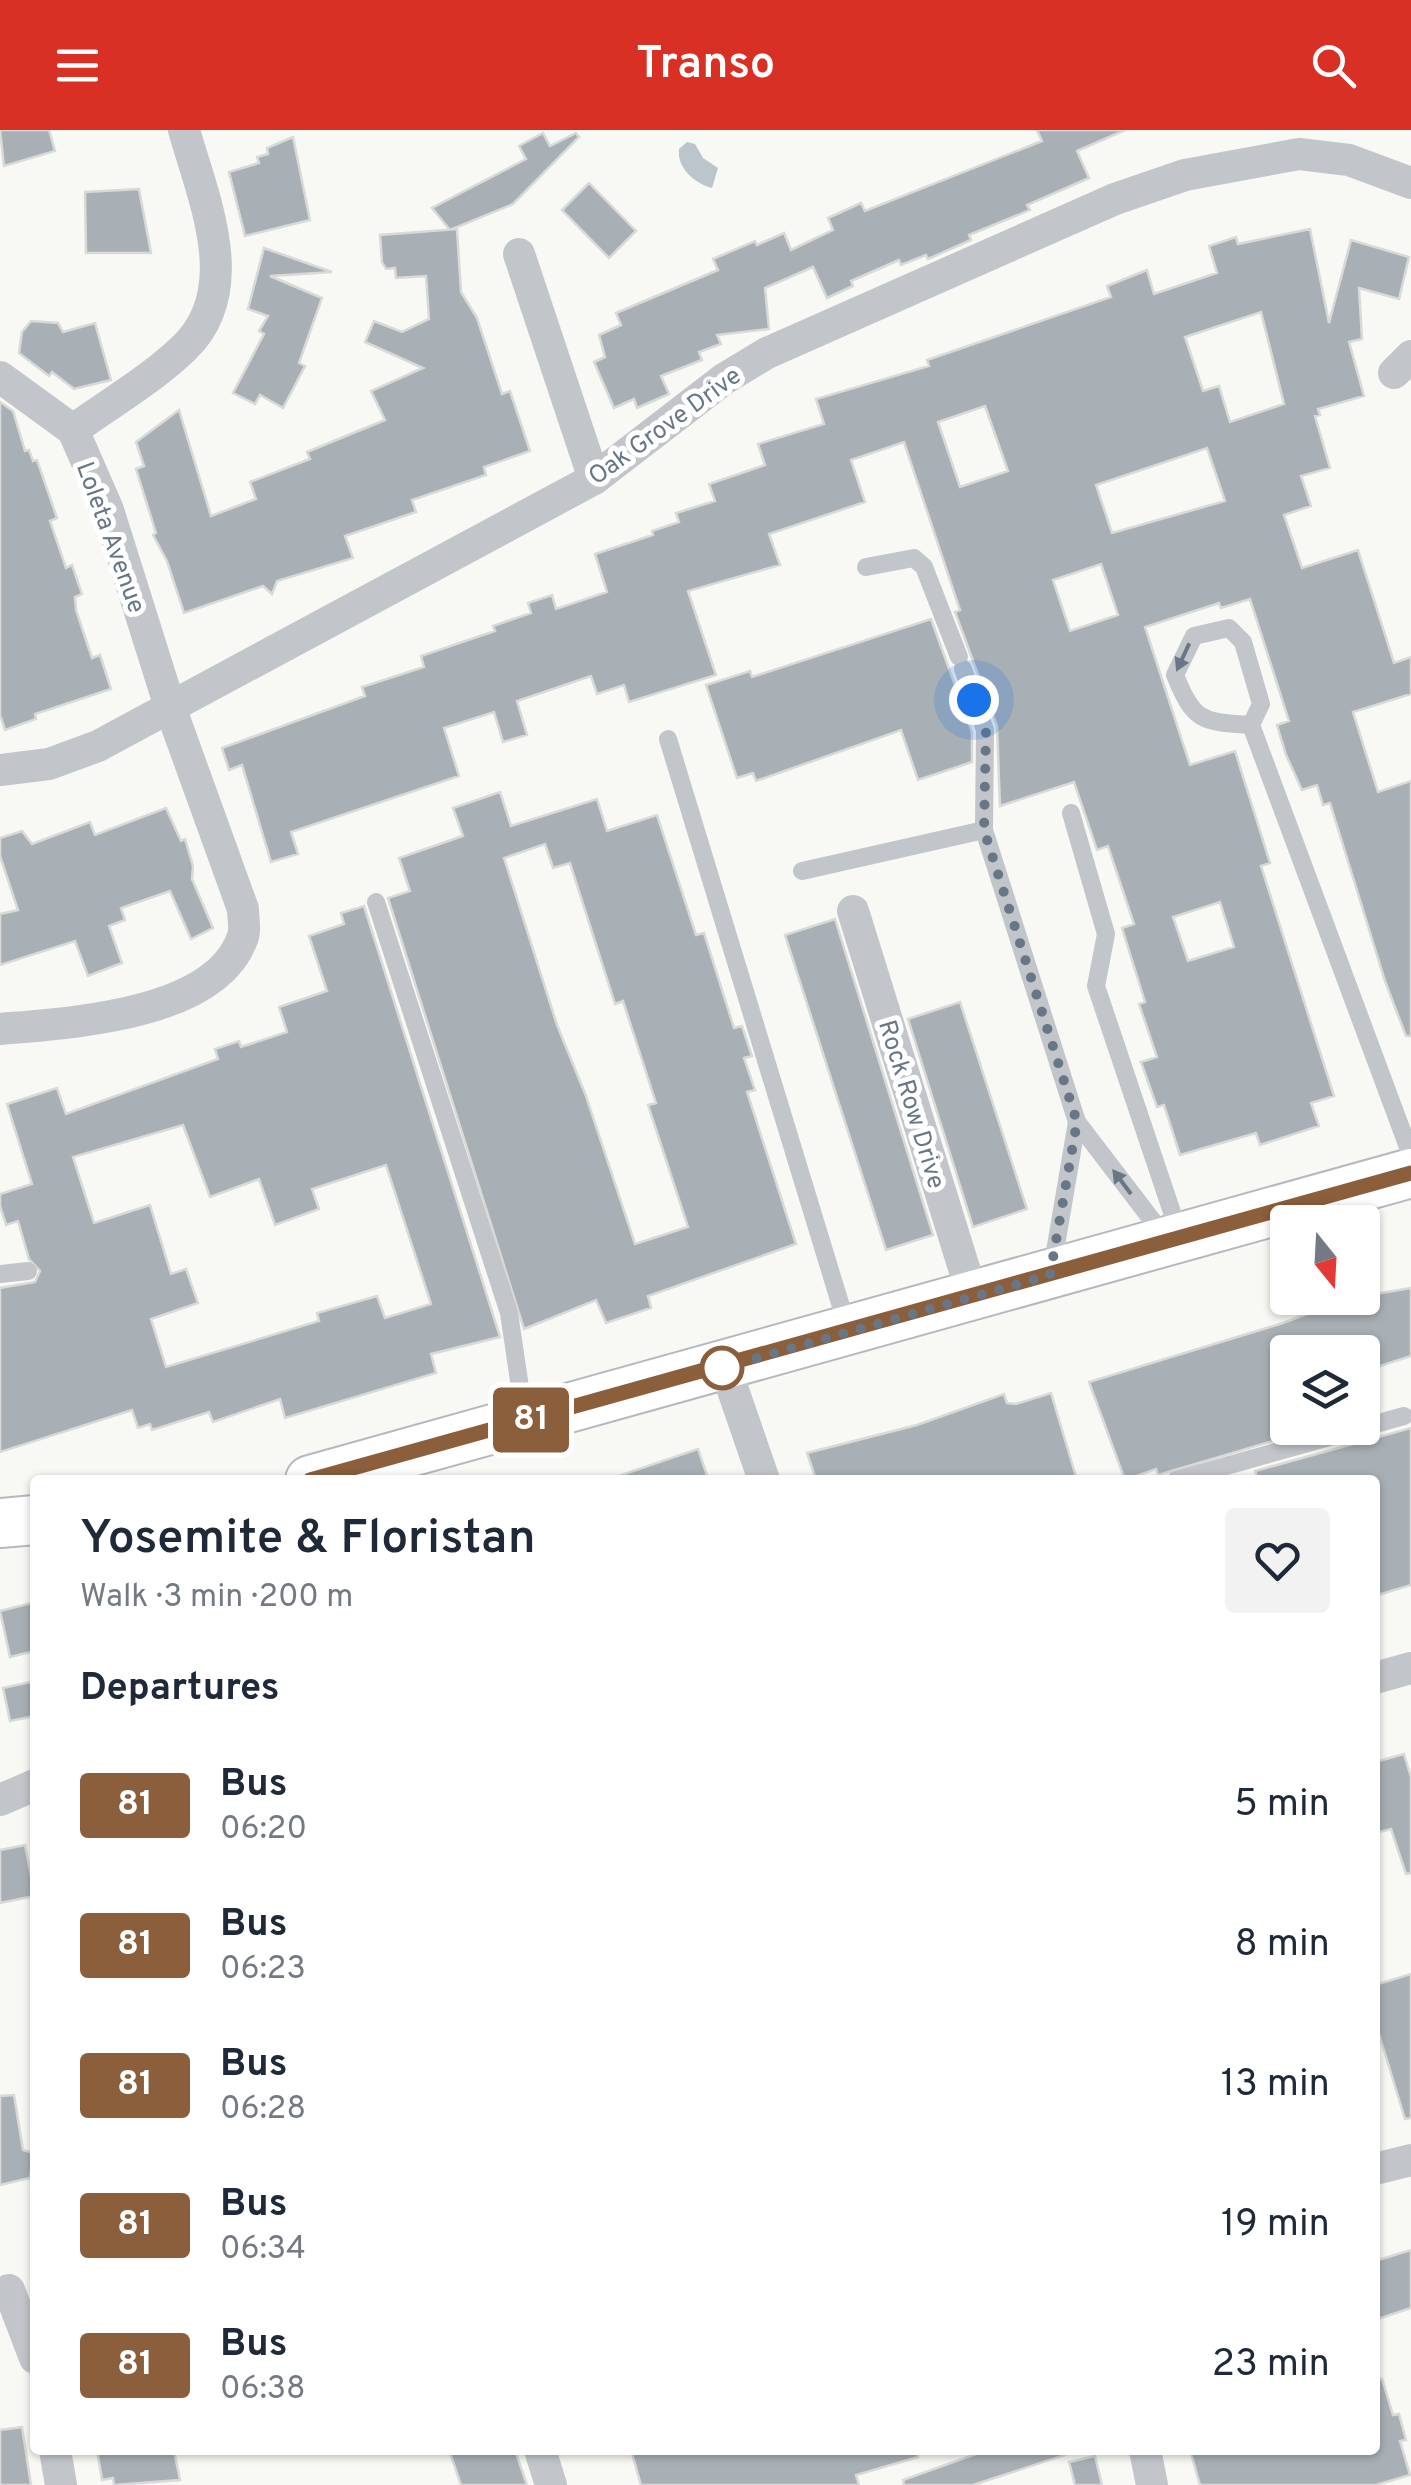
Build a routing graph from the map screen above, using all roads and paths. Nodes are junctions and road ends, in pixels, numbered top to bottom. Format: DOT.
graph roads {
  1 [pos="184,130"];
  2 [pos="1308,142"];
  3 [pos="1411,183"];
  4 [pos="519,254"];
  5 [pos="0,377"];
  6 [pos="73,430"];
  7 [pos="594,479"];
  8 [pos="866,568"];
  9 [pos="170,707"];
  10 [pos="1250,725"];
  11 [pos="668,739"];
  12 [pos="0,770"];
  13 [pos="1070,812"];
  14 [pos="984,830"];
  15 [pos="802,870"];
  16 [pos="376,902"];
  17 [pos="852,911"];
  18 [pos="0,1029"];
  19 [pos="1077,1122"];
  20 [pos="1411,1155"];
  21 [pos="1411,1173"];
  22 [pos="1174,1240"];
  23 [pos="28,1271"];
  24 [pos="0,1274"];
  25 [pos="1050,1275"];
  26 [pos="973,1297"];
  27 [pos="849,1332"];
  28 [pos="726,1367"];
  29 [pos="1404,1416"];
  30 [pos="525,1421"];
  31 [pos="328,1475"];
  32 [pos="762,1475"];
  33 [pos="1194,1475"];
  34 [pos="30,1521"];
  35 [pos="0,1524"];
  36 [pos="1411,1668"];
  37 [pos="1380,1677"];
  38 [pos="30,1787"];
  39 [pos="0,1800"];
  40 [pos="1411,2160"];
  41 [pos="1380,2169"];
  42 [pos="9,2290"];
  43 [pos="30,2345"];
  44 [pos="56,2455"];
  45 [pos="542,2455"];
  46 [pos="1146,2455"];
  47 [pos="61,2485"];
  48 [pos="551,2485"];
  49 [pos="1152,2485"];
  1 -- 6 [label="street, Loleta Avenue"];
  2 -- 3 [label="street, Oak Grove Drive"];
  2 -- 7 [label="street, Oak Grove Drive"];
  4 -- 7 [label="street"];
  5 -- 6 [label="street"];
  6 -- 9 [label="street, Loleta Avenue"];
  7 -- 9 [label="street, Oak Grove Drive"];
  8 -- 14 [label="lane"];
  9 -- 12 [label="street, Oak Grove Drive"];
  9 -- 18 [label="street, Loleta Avenue"];
  10 -- 10 [label="lane, one-way"];
  10 -- 20 [label="lane"];
  11 -- 27 [label="lane"];
  13 -- 22 [label="lane"];
  14 -- 15 [label="lane"];
  14 -- 19 [label="lane"];
  16 -- 30 [label="lane"];
  17 -- 26 [label="street, Rock Row Drive"];
  22 -- 19 [label="lane, one-way"];
  19 -- 25 [label="lane"];
  21 -- 22 [label="street"];
  22 -- 25 [label="street"];
  23 -- 24 [label="lane"];
  25 -- 26 [label="street"];
  26 -- 27 [label="street"];
  27 -- 28 [label="street"];
  28 -- 30 [label="street"];
  28 -- 32 [label="street"];
  29 -- 33 [label="lane"];
  30 -- 31 [label="street"];
  34 -- 35 [label="street"];
  36 -- 37 [label="street"];
  38 -- 39 [label="street"];
  40 -- 41 [label="street"];
  42 -- 43 [label="street"];
  44 -- 47 [label="street"];
  45 -- 48 [label="street"];
  46 -- 49 [label="street"];
}
